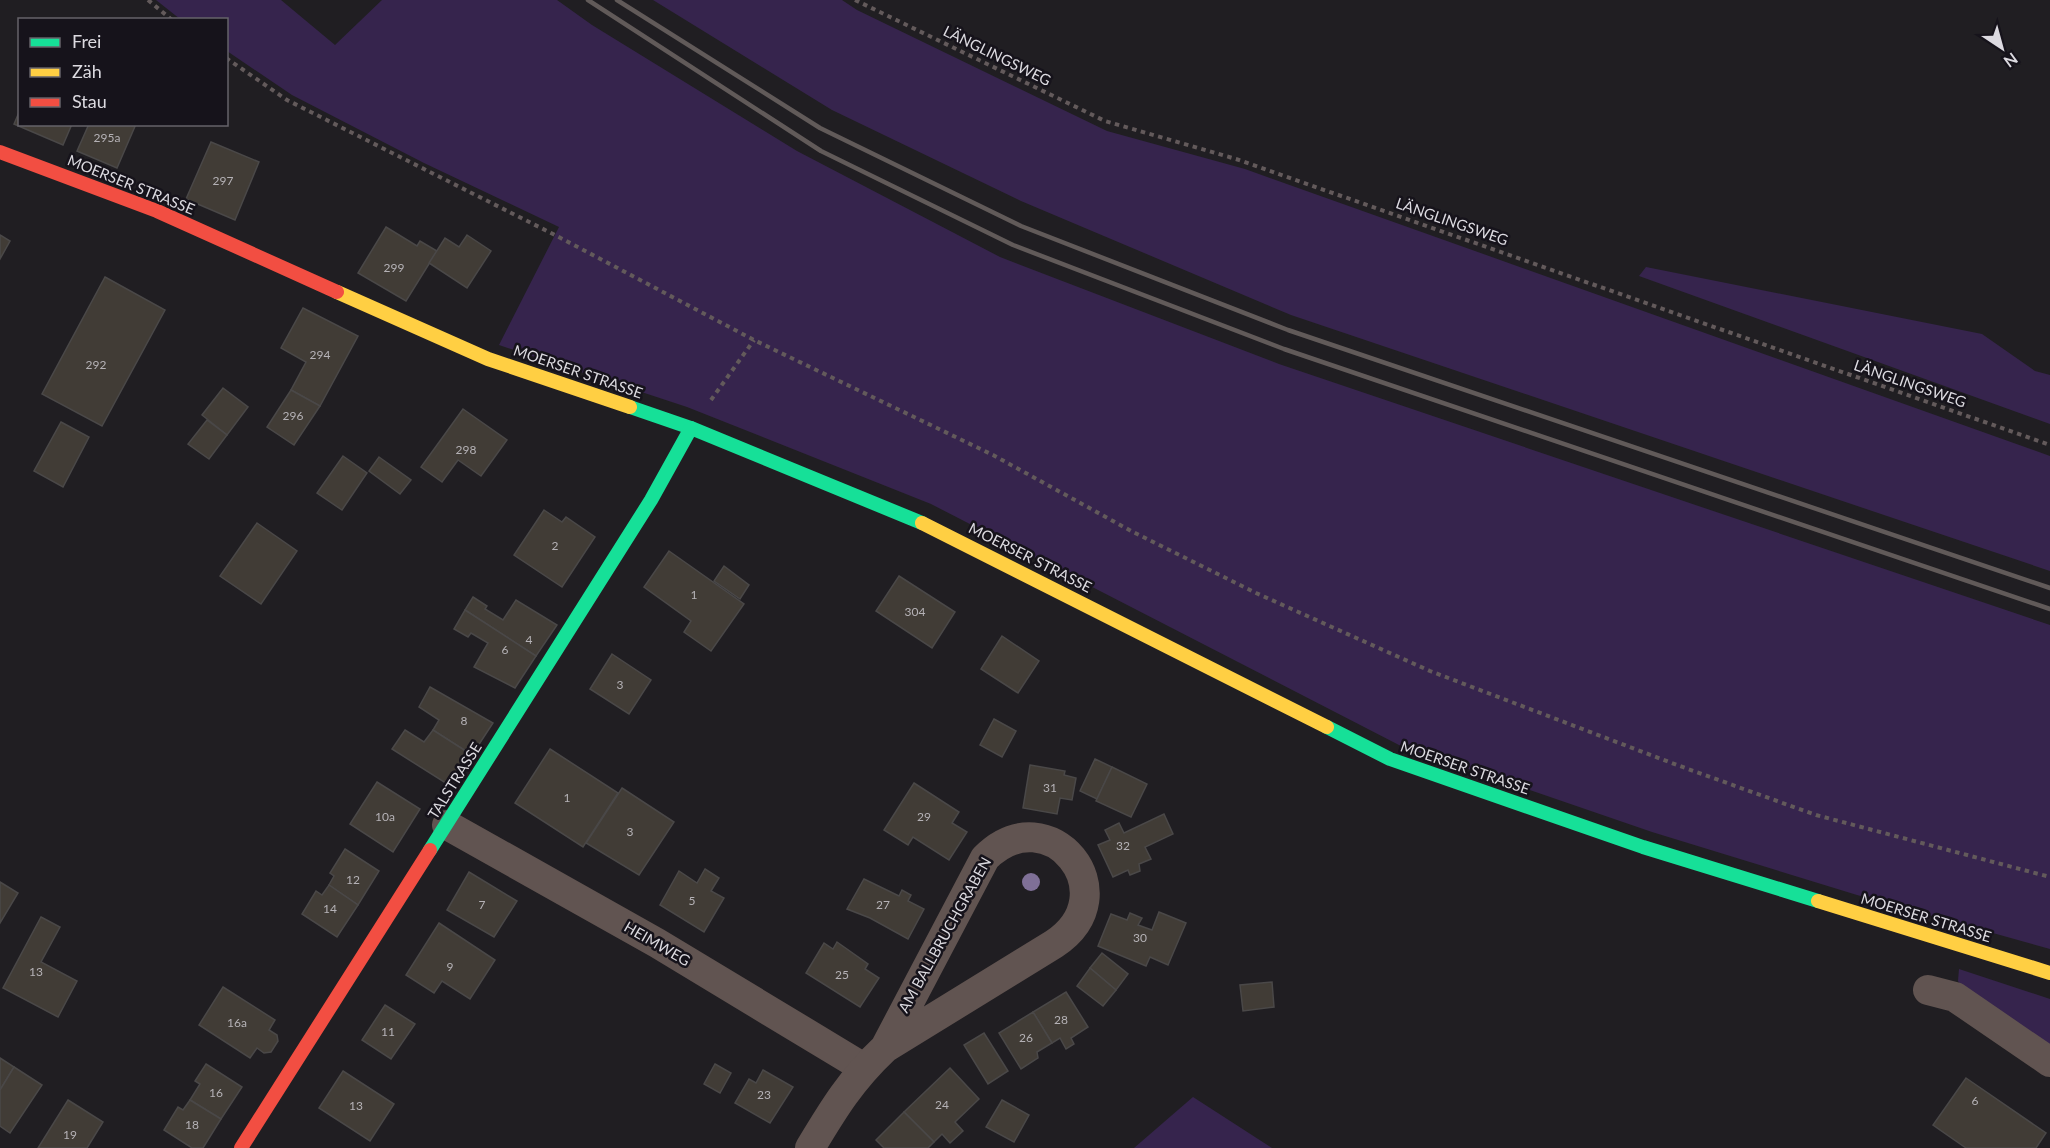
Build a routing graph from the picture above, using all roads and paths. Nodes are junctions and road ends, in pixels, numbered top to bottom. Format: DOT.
graph roads {
  1 [pos="148,0"];
  2 [pos="855,0"];
  3 [pos="170,18"];
  4 [pos="228,59"];
  5 [pos="0,152"];
  6 [pos="754,340"];
  7 [pos="691,428"];
  8 [pos="2050,445"];
  9 [pos="447,825"];
  10 [pos="2050,877"];
  11 [pos="2050,973"];
  12 [pos="1928,990"];
  13 [pos="885,1048"];
  14 [pos="2050,1062"];
  15 [pos="864,1068"];
  16 [pos="241,1148"];
  17 [pos="810,1148"];
  1 -- 3 [label="path"];
  2 -- 8 [label="path, LÄNGLINGSWEG"];
  4 -- 6 [label="path"];
  5 -- 7 [label="street, MOERSER STRASSE"];
  6 -- 7 [label="path"];
  6 -- 10 [label="path"];
  7 -- 9 [label="street, TALSTRASSE"];
  7 -- 11 [label="street, MOERSER STRASSE"];
  9 -- 15 [label="street, HEIMWEG"];
  9 -- 16 [label="street, TALSTRASSE"];
  12 -- 14 [label="street"];
  13 -- 13 [label="street, AM BALLBRUCHGRABEN"];
  13 -- 15 [label="street, AM BALLBRUCHGRABEN"];
  15 -- 17 [label="street, AM BALLBRUCHGRABEN"];
}
